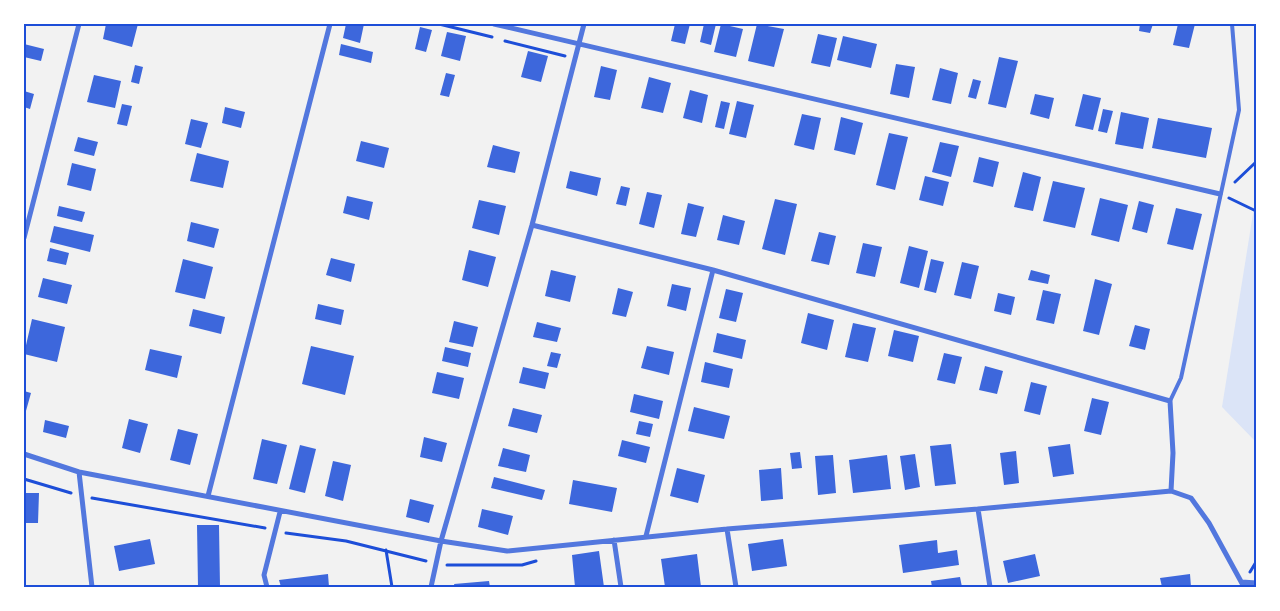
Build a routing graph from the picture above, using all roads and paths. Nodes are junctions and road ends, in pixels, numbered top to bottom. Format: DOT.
graph roads {
  1 [pos="79,24"];
  2 [pos="330,24"];
  3 [pos="494,24"];
  4 [pos="584,24"];
  5 [pos="1232,24"];
  6 [pos="579,44"];
  7 [pos="1256,162"];
  8 [pos="1220,194"];
  9 [pos="1256,211"];
  10 [pos="532,225"];
  11 [pos="24,238"];
  12 [pos="713,270"];
  13 [pos="1170,401"];
  14 [pos="24,454"];
  15 [pos="79,472"];
  16 [pos="24,479"];
  17 [pos="1171,491"];
  18 [pos="81,496"];
  19 [pos="208,496"];
  20 [pos="978,509"];
  21 [pos="280,512"];
  22 [pos="727,529"];
  23 [pos="275,531"];
  24 [pos="646,536"];
  25 [pos="614,540"];
  26 [pos="441,541"];
  27 [pos="386,550"];
  28 [pos="542,560"];
  29 [pos="436,564"];
  30 [pos="1256,583"];
  31 [pos="1243,585"];
  32 [pos="92,587"];
  33 [pos="267,587"];
  34 [pos="392,587"];
  35 [pos="431,587"];
  36 [pos="621,587"];
  37 [pos="736,587"];
  38 [pos="990,587"];
  1 -- 11 [label="street"];
  2 -- 19 [label="street"];
  3 -- 6 [label="street"];
  4 -- 6 [label="street"];
  5 -- 8 [label="lane"];
  6 -- 8 [label="street"];
  6 -- 10 [label="street"];
  7 -- 8 [label="path"];
  8 -- 9 [label="path"];
  8 -- 13 [label="lane"];
  10 -- 12 [label="street"];
  10 -- 26 [label="street"];
  12 -- 13 [label="street"];
  12 -- 24 [label="street"];
  13 -- 17 [label="street"];
  14 -- 15 [label="street"];
  15 -- 18 [label="street"];
  15 -- 19 [label="street"];
  16 -- 18 [label="path"];
  17 -- 20 [label="street"];
  17 -- 31 [label="street"];
  18 -- 23 [label="path"];
  18 -- 32 [label="street"];
  19 -- 21 [label="street"];
  20 -- 22 [label="street"];
  20 -- 38 [label="street"];
  21 -- 23 [label="street"];
  21 -- 26 [label="street"];
  22 -- 24 [label="street"];
  22 -- 37 [label="street"];
  23 -- 27 [label="path"];
  23 -- 33 [label="street"];
  24 -- 25 [label="street"];
  25 -- 26 [label="street"];
  25 -- 36 [label="street"];
  26 -- 29 [label="street"];
  27 -- 29 [label="path"];
  27 -- 34 [label="path"];
  28 -- 29 [label="path"];
  29 -- 35 [label="street"];
  30 -- 31 [label="street"];
}
